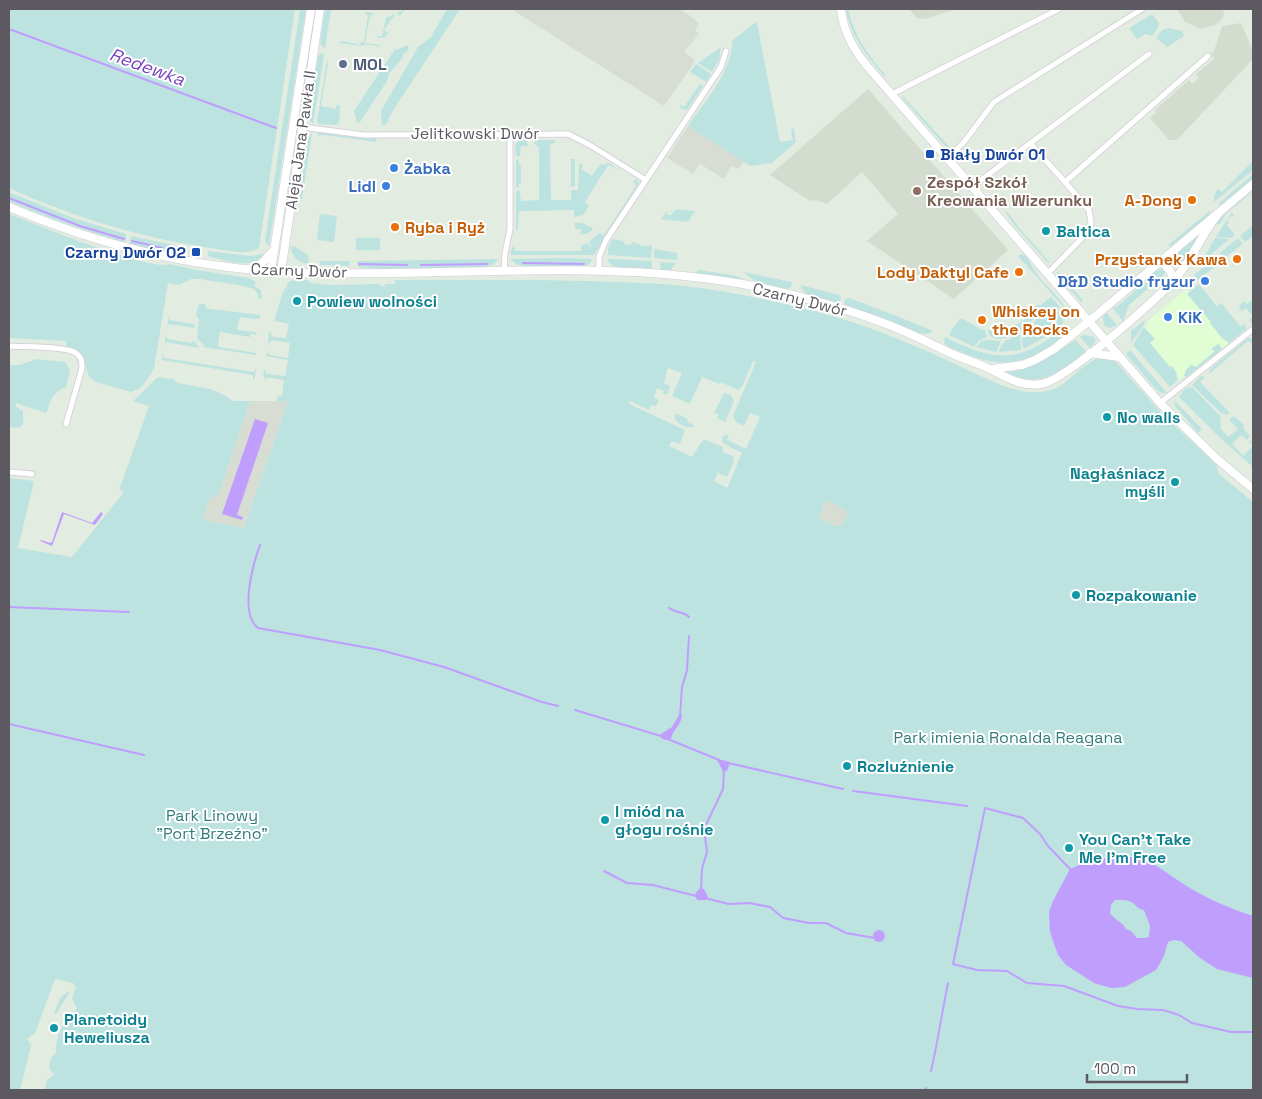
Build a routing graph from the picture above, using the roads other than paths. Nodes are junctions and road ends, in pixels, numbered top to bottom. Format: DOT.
graph roads {
  1 [pos="311,9"];
  2 [pos="320,9"];
  3 [pos="841,9"];
  4 [pos="1059,9"];
  5 [pos="1142,9"];
  6 [pos="726,51"];
  7 [pos="1149,54"];
  8 [pos="1208,56"];
  9 [pos="892,94"];
  10 [pos="294,121"];
  11 [pos="302,127"];
  12 [pos="510,133"];
  13 [pos="1030,143"];
  14 [pos="948,158"];
  15 [pos="646,180"];
  16 [pos="1065,182"];
  17 [pos="1253,184"];
  18 [pos="972,186"];
  19 [pos="9,206"];
  20 [pos="1218,213"];
  21 [pos="274,249"];
  22 [pos="1161,260"];
  23 [pos="252,269"];
  24 [pos="271,271"];
  25 [pos="504,271"];
  26 [pos="281,272"];
  27 [pos="599,272"];
  28 [pos="1047,274"];
  29 [pos="1174,280"];
  30 [pos="1088,322"];
  31 [pos="1253,330"];
  32 [pos="1105,341"];
  33 [pos="9,346"];
  34 [pos="1090,353"];
  35 [pos="1119,357"];
  36 [pos="992,370"];
  37 [pos="1160,403"];
  38 [pos="66,424"];
  39 [pos="9,472"];
  40 [pos="32,474"];
  41 [pos="1253,489"];
  1 -- 10 [label="main road, Aleja Jana Pawła II"];
  2 -- 11 [label="main road, Aleja Jana Pawła II"];
  3 -- 9 [label="main road"];
  4 -- 9 [label="street"];
  5 -- 14 [label="street"];
  6 -- 15 [label="street"];
  7 -- 13 [label="street"];
  8 -- 16 [label="street"];
  9 -- 14 [label="main road"];
  10 -- 11 [label="street, Jelitkowski Dwór"];
  10 -- 21 [label="main road, Aleja Jana Pawła II"];
  11 -- 12 [label="street, Jelitkowski Dwór"];
  11 -- 26 [label="main road, Aleja Jana Pawła II"];
  12 -- 15 [label="street, Jelitkowski Dwór"];
  12 -- 25 [label="street"];
  13 -- 16 [label="street"];
  13 -- 18 [label="street"];
  14 -- 18 [label="main road"];
  15 -- 27 [label="street"];
  16 -- 28 [label="street"];
  17 -- 20 [label="main road"];
  18 -- 28 [label="main road"];
  19 -- 23 [label="main road, Czarny Dwór"];
  20 -- 22 [label="main road"];
  20 -- 29 [label="main road, Czarny Dwór"];
  21 -- 23 [label="main road"];
  21 -- 24 [label="main road, Aleja Jana Pawła II"];
  22 -- 29 [label="main road"];
  22 -- 30 [label="main road"];
  23 -- 24 [label="main road, Czarny Dwór"];
  24 -- 26 [label="main road, Czarny Dwór"];
  25 -- 26 [label="main road, Czarny Dwór"];
  25 -- 27 [label="main road, Czarny Dwór"];
  27 -- 36 [label="main road, Czarny Dwór"];
  28 -- 30 [label="main road"];
  29 -- 32 [label="main road, Czarny Dwór"];
  30 -- 32 [label="main road"];
  30 -- 36 [label="main road"];
  31 -- 37 [label="street"];
  32 -- 34 [label="main road, Czarny Dwór"];
  32 -- 35 [label="main road"];
  33 -- 38 [label="street"];
  34 -- 35 [label="main road"];
  34 -- 36 [label="main road, Czarny Dwór"];
  35 -- 37 [label="main road"];
  37 -- 41 [label="main road"];
  39 -- 40 [label="street"];
}
